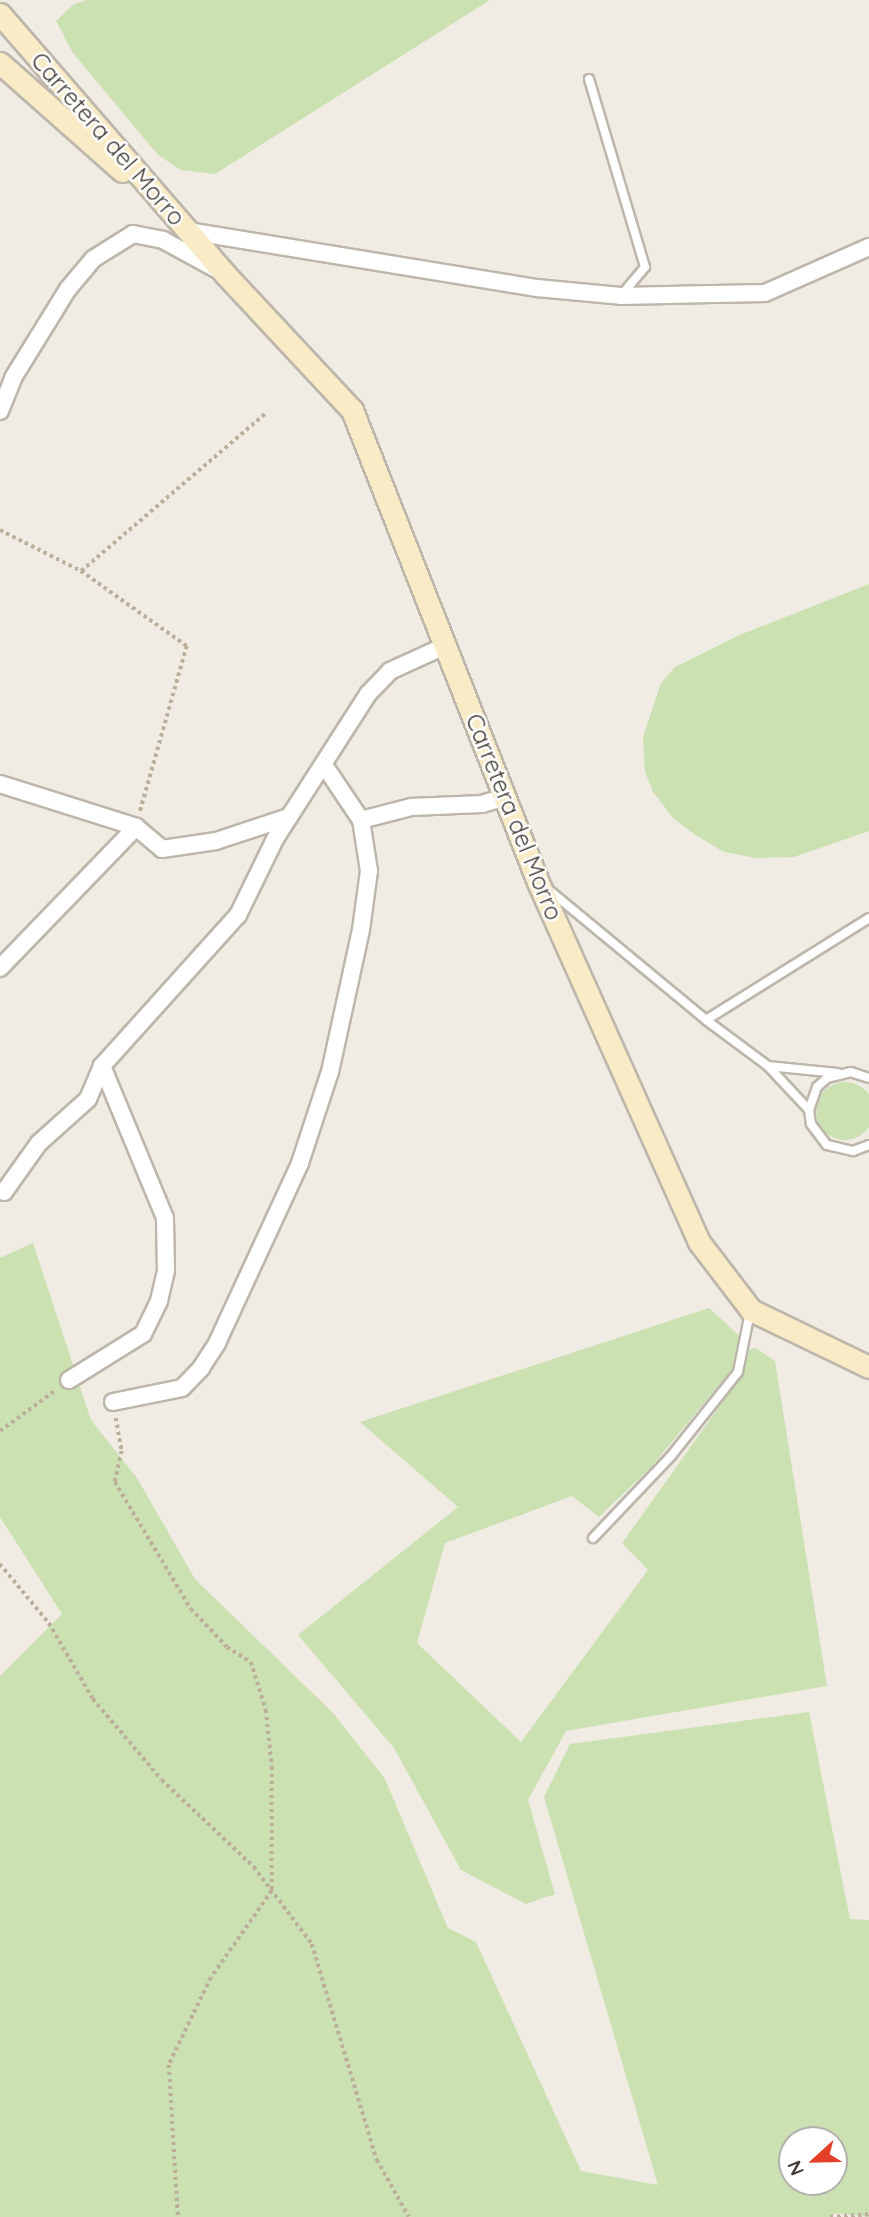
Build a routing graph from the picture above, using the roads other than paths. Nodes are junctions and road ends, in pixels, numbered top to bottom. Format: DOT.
graph roads {
  1 [pos="0,14"];
  2 [pos="0,63"];
  3 [pos="589,79"];
  4 [pos="188,231"];
  5 [pos="869,247"];
  6 [pos="226,275"];
  7 [pos="621,296"];
  8 [pos="0,411"];
  9 [pos="447,645"];
  10 [pos="324,765"];
  11 [pos="0,784"];
  12 [pos="505,797"];
  13 [pos="289,817"];
  14 [pos="361,820"];
  15 [pos="136,827"];
  16 [pos="538,882"];
  17 [pos="869,918"];
  18 [pos="0,968"];
  19 [pos="706,1020"];
  20 [pos="102,1066"];
  21 [pos="768,1066"];
  22 [pos="838,1073"];
  23 [pos="869,1078"];
  24 [pos="809,1110"];
  25 [pos="869,1145"];
  26 [pos="4,1192"];
  27 [pos="751,1310"];
  28 [pos="869,1367"];
  29 [pos="69,1380"];
  30 [pos="113,1402"];
  31 [pos="593,1538"];
  1 -- 4 [label="main road, Carretera del Morro"];
  2 -- 4 [label="main road, Carretera del Morro"];
  3 -- 7 [label="lane"];
  4 -- 6 [label="main road, Carretera del Morro"];
  4 -- 7 [label="street"];
  5 -- 7 [label="street"];
  6 -- 8 [label="street"];
  6 -- 9 [label="main road, Carretera del Morro"];
  9 -- 10 [label="street"];
  9 -- 12 [label="main road, Carretera del Morro"];
  10 -- 13 [label="street"];
  10 -- 14 [label="street"];
  11 -- 15 [label="street"];
  12 -- 14 [label="street"];
  12 -- 16 [label="main road, Carretera del Morro"];
  13 -- 15 [label="street"];
  13 -- 20 [label="street"];
  14 -- 30 [label="street"];
  15 -- 18 [label="street"];
  16 -- 19 [label="lane"];
  16 -- 27 [label="main road, Carretera del Morro"];
  17 -- 19 [label="lane"];
  19 -- 21 [label="lane"];
  20 -- 26 [label="street"];
  20 -- 29 [label="street"];
  21 -- 22 [label="lane"];
  21 -- 24 [label="lane"];
  22 -- 23 [label="lane"];
  22 -- 24 [label="lane"];
  24 -- 25 [label="lane"];
  27 -- 28 [label="main road, Carretera del Morro"];
  27 -- 31 [label="lane"];
}
